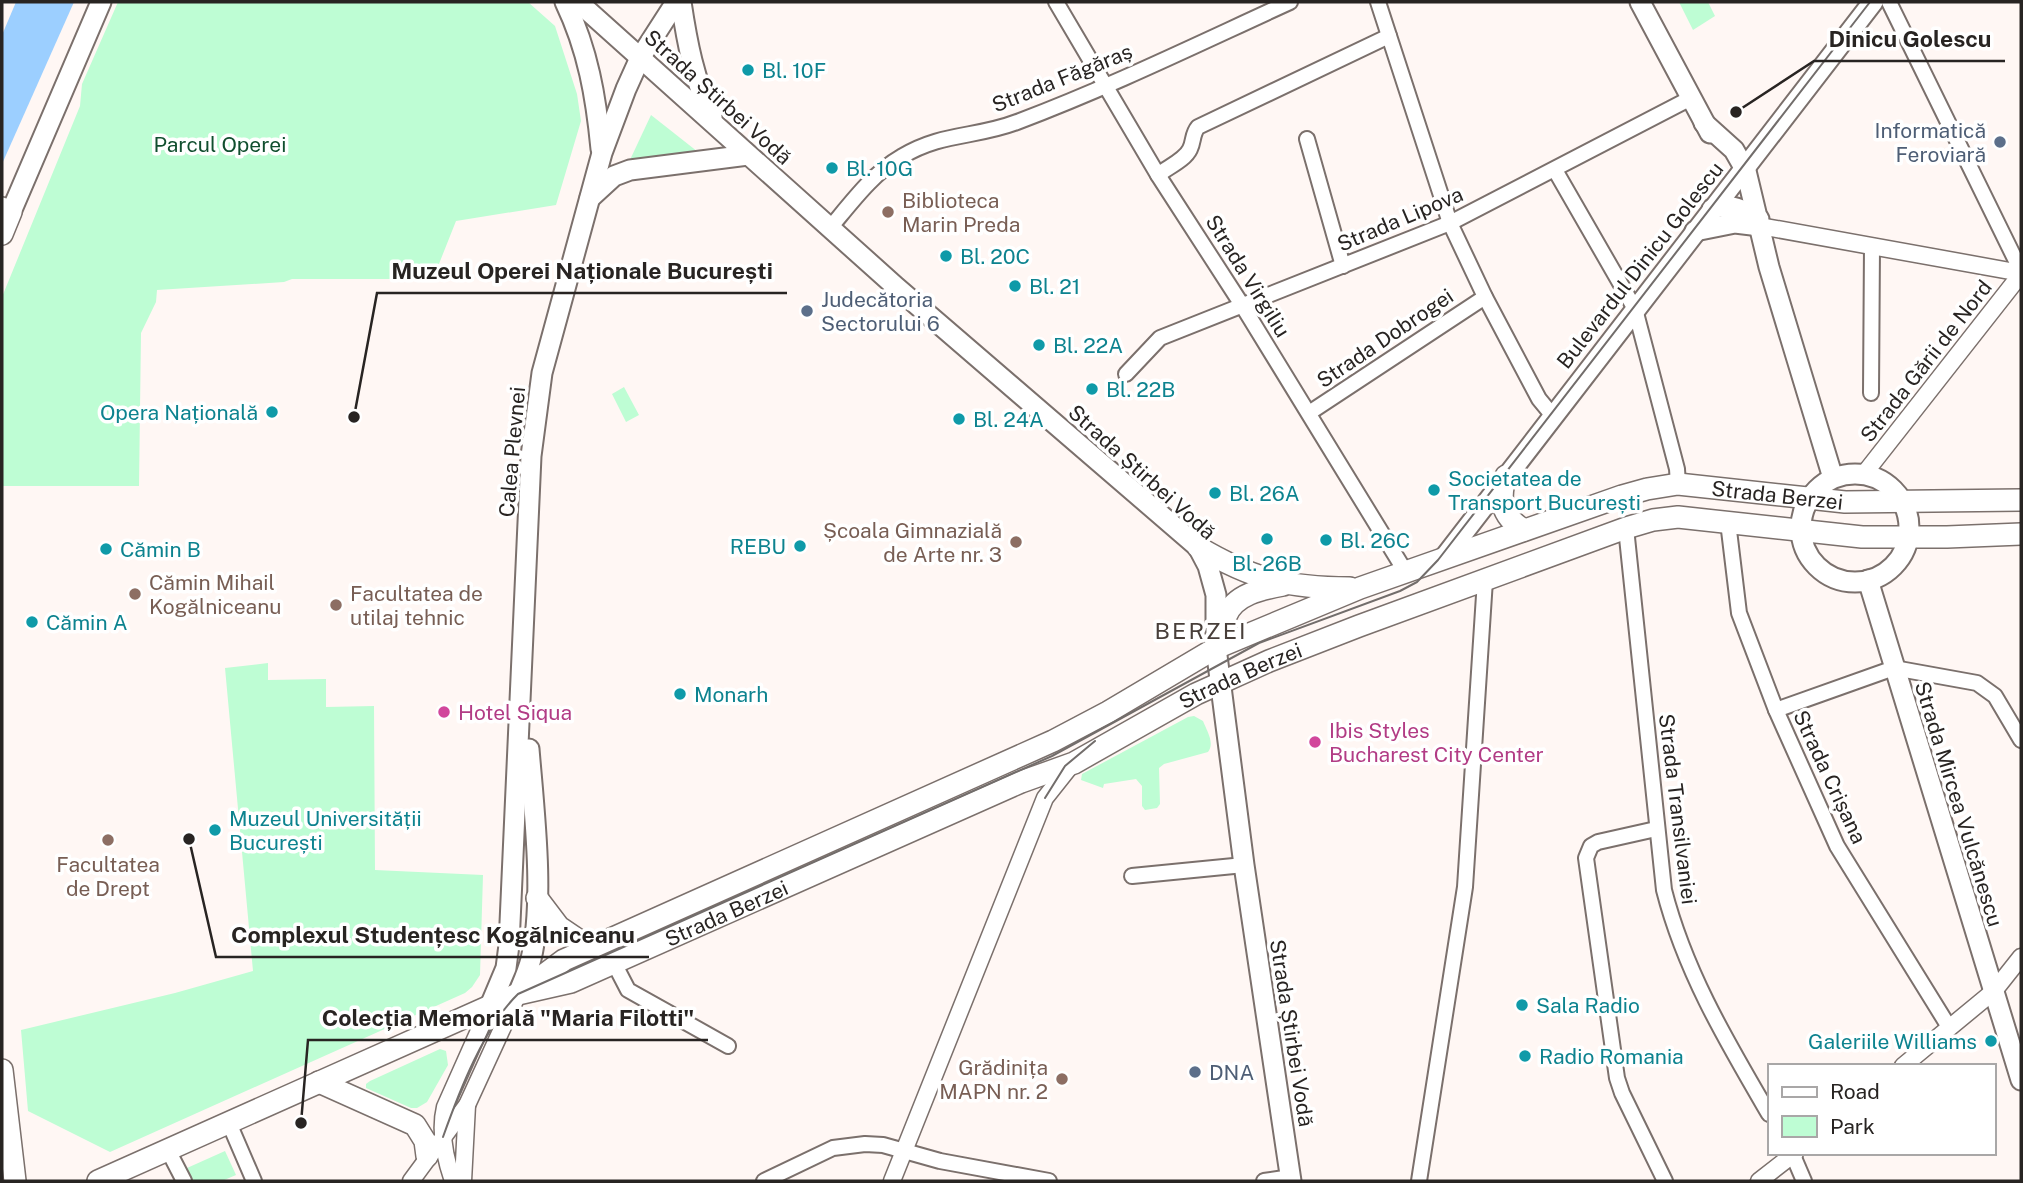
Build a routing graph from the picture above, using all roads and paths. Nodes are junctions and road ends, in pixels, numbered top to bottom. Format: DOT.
graph roads {
  1 [pos="101,2"];
  2 [pos="565,2"];
  3 [pos="578,2"];
  4 [pos="678,2"];
  5 [pos="1056,2"];
  6 [pos="1290,2"];
  7 [pos="1378,2"];
  8 [pos="1640,2"];
  9 [pos="1873,2"];
  10 [pos="1889,2"];
  11 [pos="1389,36"];
  12 [pos="640,58"];
  13 [pos="1106,85"];
  14 [pos="1690,98"];
  15 [pos="717,128"];
  16 [pos="1307,139"];
  17 [pos="601,153"];
  18 [pos="748,155"];
  19 [pos="1555,170"];
  20 [pos="1740,173"];
  21 [pos="1158,174"];
  22 [pos="589,198"];
  23 [pos="1712,209"];
  24 [pos="6,210"];
  25 [pos="1450,223"];
  26 [pos="1759,223"];
  27 [pos="830,228"];
  28 [pos="1695,231"];
  29 [pos="2,234"];
  30 [pos="1872,246"];
  31 [pos="1343,265"];
  32 [pos="2021,273"];
  33 [pos="1485,297"];
  34 [pos="1242,306"];
  35 [pos="1635,309"];
  36 [pos="1126,374"];
  37 [pos="1871,393"];
  38 [pos="1309,414"];
  39 [pos="1553,416"];
  40 [pos="1864,474"];
  41 [pos="1506,476"];
  42 [pos="1833,478"];
  43 [pos="1678,484"];
  44 [pos="1808,499"];
  45 [pos="2021,500"];
  46 [pos="1902,502"];
  47 [pos="1728,522"];
  48 [pos="1626,528"];
  49 [pos="1524,530"];
  50 [pos="1800,531"];
  51 [pos="2021,534"];
  52 [pos="1908,537"];
  53 [pos="1198,547"];
  54 [pos="1444,558"];
  55 [pos="1405,571"];
  56 [pos="1485,580"];
  57 [pos="1868,580"];
  58 [pos="1285,584"];
  59 [pos="1360,588"];
  60 [pos="1216,648"];
  61 [pos="1894,668"];
  62 [pos="523,679"];
  63 [pos="1221,682"];
  64 [pos="1776,710"];
  65 [pos="2021,740"];
  66 [pos="1023,754"];
  67 [pos="1074,763"];
  68 [pos="1040,775"];
  69 [pos="1045,798"];
  70 [pos="1656,830"];
  71 [pos="1244,866"];
  72 [pos="1132,876"];
  73 [pos="537,898"];
  74 [pos="590,948"];
  75 [pos="2021,957"];
  76 [pos="614,963"];
  77 [pos="1993,991"];
  78 [pos="519,994"];
  79 [pos="490,1006"];
  80 [pos="1949,1027"];
  81 [pos="729,1045"];
  82 [pos="1905,1064"];
  83 [pos="2,1070"];
  84 [pos="2021,1080"];
  85 [pos="319,1082"];
  86 [pos="467,1105"];
  87 [pos="1768,1112"];
  88 [pos="229,1123"];
  89 [pos="443,1137"];
  90 [pos="169,1150"];
  91 [pos="904,1150"];
  92 [pos="1792,1155"];
  93 [pos="1793,1155"];
  94 [pos="427,1156"];
  95 [pos="1291,1179"];
  96 [pos="15,1181"];
  97 [pos="98,1181"];
  98 [pos="184,1181"];
  99 [pos="254,1181"];
  100 [pos="411,1181"];
  101 [pos="453,1181"];
  102 [pos="463,1181"];
  103 [pos="764,1181"];
  104 [pos="892,1181"];
  105 [pos="1049,1181"];
  106 [pos="1264,1181"];
  107 [pos="1419,1181"];
  108 [pos="1665,1181"];
  109 [pos="1759,1181"];
  110 [pos="1804,1181"];
  1 -- 24 [label="main road"];
  2 -- 17 [label="main road"];
  3 -- 12 [label="main road, Strada Știrbei Vodă"];
  4 -- 12 [label="main road, Calea Plevnei"];
  4 -- 15 [label="main road"];
  5 -- 13 [label="street, Strada Virgiliu"];
  6 -- 13 [label="street, Strada Făgăraș"];
  7 -- 11 [label="street"];
  8 -- 14 [label="main road"];
  9 -- 20 [label="main road, Bulevardul Dinicu Golescu"];
  10 -- 32 [label="street"];
  11 -- 21 [label="street"];
  11 -- 25 [label="street"];
  12 -- 15 [label="main road, Strada Știrbei Vodă"];
  12 -- 17 [label="main road, Calea Plevnei"];
  13 -- 21 [label="street, Strada Virgiliu"];
  13 -- 27 [label="street, Strada Făgăraș"];
  14 -- 19 [label="street, Strada Lipova"];
  14 -- 20 [label="main road"];
  15 -- 18 [label="main road, Strada Știrbei Vodă"];
  16 -- 31 [label="street"];
  17 -- 22 [label="main road, Calea Plevnei"];
  18 -- 22 [label="main road"];
  18 -- 27 [label="main road, Strada Știrbei Vodă"];
  19 -- 25 [label="street, Strada Lipova"];
  19 -- 35 [label="street"];
  20 -- 23 [label="main road, Bulevardul Dinicu Golescu"];
  20 -- 26 [label="main road"];
  21 -- 34 [label="street, Strada Virgiliu"];
  22 -- 62 [label="main road, Calea Plevnei"];
  23 -- 26 [label="main road"];
  23 -- 28 [label="main road, Bulevardul Dinicu Golescu"];
  24 -- 29 [label="main road"];
  25 -- 31 [label="street, Strada Lipova"];
  25 -- 33 [label="street"];
  26 -- 28 [label="main road"];
  26 -- 30 [label="street"];
  26 -- 42 [label="main road"];
  27 -- 53 [label="main road, Strada Știrbei Vodă"];
  28 -- 35 [label="main road, Bulevardul Dinicu Golescu"];
  30 -- 32 [label="street"];
  30 -- 37 [label="street"];
  31 -- 34 [label="street, Strada Lipova"];
  32 -- 40 [label="street, Strada Gării de Nord"];
  33 -- 38 [label="street, Strada Dobrogei"];
  33 -- 39 [label="street"];
  34 -- 36 [label="street, Strada Lipova"];
  34 -- 38 [label="street, Strada Virgiliu"];
  35 -- 39 [label="main road, Bulevardul Dinicu Golescu"];
  35 -- 43 [label="street"];
  38 -- 55 [label="street, Strada Virgiliu"];
  39 -- 41 [label="main road, Bulevardul Dinicu Golescu"];
  40 -- 42 [label="main road"];
  40 -- 46 [label="main road"];
  41 -- 49 [label="main road"];
  41 -- 54 [label="main road, Bulevardul Dinicu Golescu"];
  42 -- 44 [label="main road"];
  43 -- 44 [label="main road, Strada Berzei"];
  43 -- 49 [label="main road, Strada Berzei"];
  44 -- 46 [label="main road, Strada Berzei"];
  44 -- 50 [label="main road"];
  45 -- 46 [label="main road, Strada Berzei"];
  46 -- 52 [label="main road"];
  47 -- 48 [label="main road, Strada Berzei"];
  47 -- 50 [label="main road, Strada Berzei"];
  47 -- 64 [label="street, Strada Crișana"];
  48 -- 56 [label="main road, Strada Berzei"];
  48 -- 70 [label="street, Strada Transilvaniei"];
  49 -- 54 [label="main road, Strada Berzei"];
  50 -- 52 [label="main road, Strada Berzei"];
  50 -- 57 [label="main road"];
  51 -- 52 [label="main road, Strada Berzei"];
  52 -- 57 [label="main road"];
  53 -- 58 [label="main road"];
  53 -- 60 [label="main road, Strada Știrbei Vodă"];
  54 -- 55 [label="main road, Strada Berzei"];
  55 -- 59 [label="main road, Strada Berzei"];
  56 -- 63 [label="main road, Strada Berzei"];
  56 -- 107 [label="street"];
  57 -- 61 [label="main road, Strada Mircea Vulcănescu"];
  58 -- 59 [label="main road"];
  58 -- 60 [label="main road"];
  59 -- 60 [label="main road, Strada Berzei"];
  60 -- 63 [label="main road, Strada Știrbei Vodă"];
  60 -- 66 [label="main road, Strada Berzei"];
  61 -- 64 [label="street"];
  61 -- 65 [label="street"];
  61 -- 77 [label="main road, Strada Mircea Vulcănescu"];
  62 -- 73 [label="main road, Calea Plevnei"];
  62 -- 79 [label="main road, Calea Plevnei"];
  63 -- 67 [label="main road, Strada Berzei"];
  63 -- 71 [label="main road, Strada Știrbei Vodă"];
  64 -- 80 [label="street, Strada Crișana"];
  66 -- 68 [label="street"];
  66 -- 74 [label="main road, Strada Berzei"];
  67 -- 68 [label="main road, Strada Berzei"];
  67 -- 69 [label="street"];
  68 -- 69 [label="street"];
  68 -- 76 [label="main road, Strada Berzei"];
  69 -- 91 [label="street"];
  70 -- 87 [label="street, Strada Transilvaniei"];
  70 -- 108 [label="street"];
  71 -- 72 [label="street"];
  71 -- 95 [label="main road, Strada Știrbei Vodă"];
  73 -- 74 [label="main road"];
  73 -- 78 [label="main road, Calea Plevnei"];
  74 -- 78 [label="main road, Strada Berzei"];
  75 -- 77 [label="street"];
  76 -- 78 [label="main road, Strada Berzei"];
  76 -- 81 [label="street"];
  77 -- 80 [label="street"];
  77 -- 84 [label="main road, Strada Mircea Vulcănescu"];
  78 -- 79 [label="main road"];
  78 -- 86 [label="street, Calea Plevnei"];
  79 -- 85 [label="main road"];
  79 -- 89 [label="street, Calea Plevnei"];
  80 -- 82 [label="street"];
  83 -- 96 [label="main road"];
  85 -- 88 [label="main road"];
  85 -- 94 [label="main road"];
  86 -- 89 [label="street, Calea Plevnei"];
  86 -- 102 [label="street, Calea Plevnei"];
  88 -- 90 [label="main road"];
  88 -- 99 [label="street"];
  89 -- 94 [label="street, Calea Plevnei"];
  89 -- 101 [label="street"];
  90 -- 97 [label="main road"];
  90 -- 98 [label="street"];
  91 -- 103 [label="street"];
  91 -- 104 [label="street"];
  91 -- 105 [label="street"];
  92 -- 109 [label="street"];
  93 -- 110 [label="street"];
  94 -- 100 [label="street, Calea Plevnei"];
  95 -- 106 [label="street"];
}
